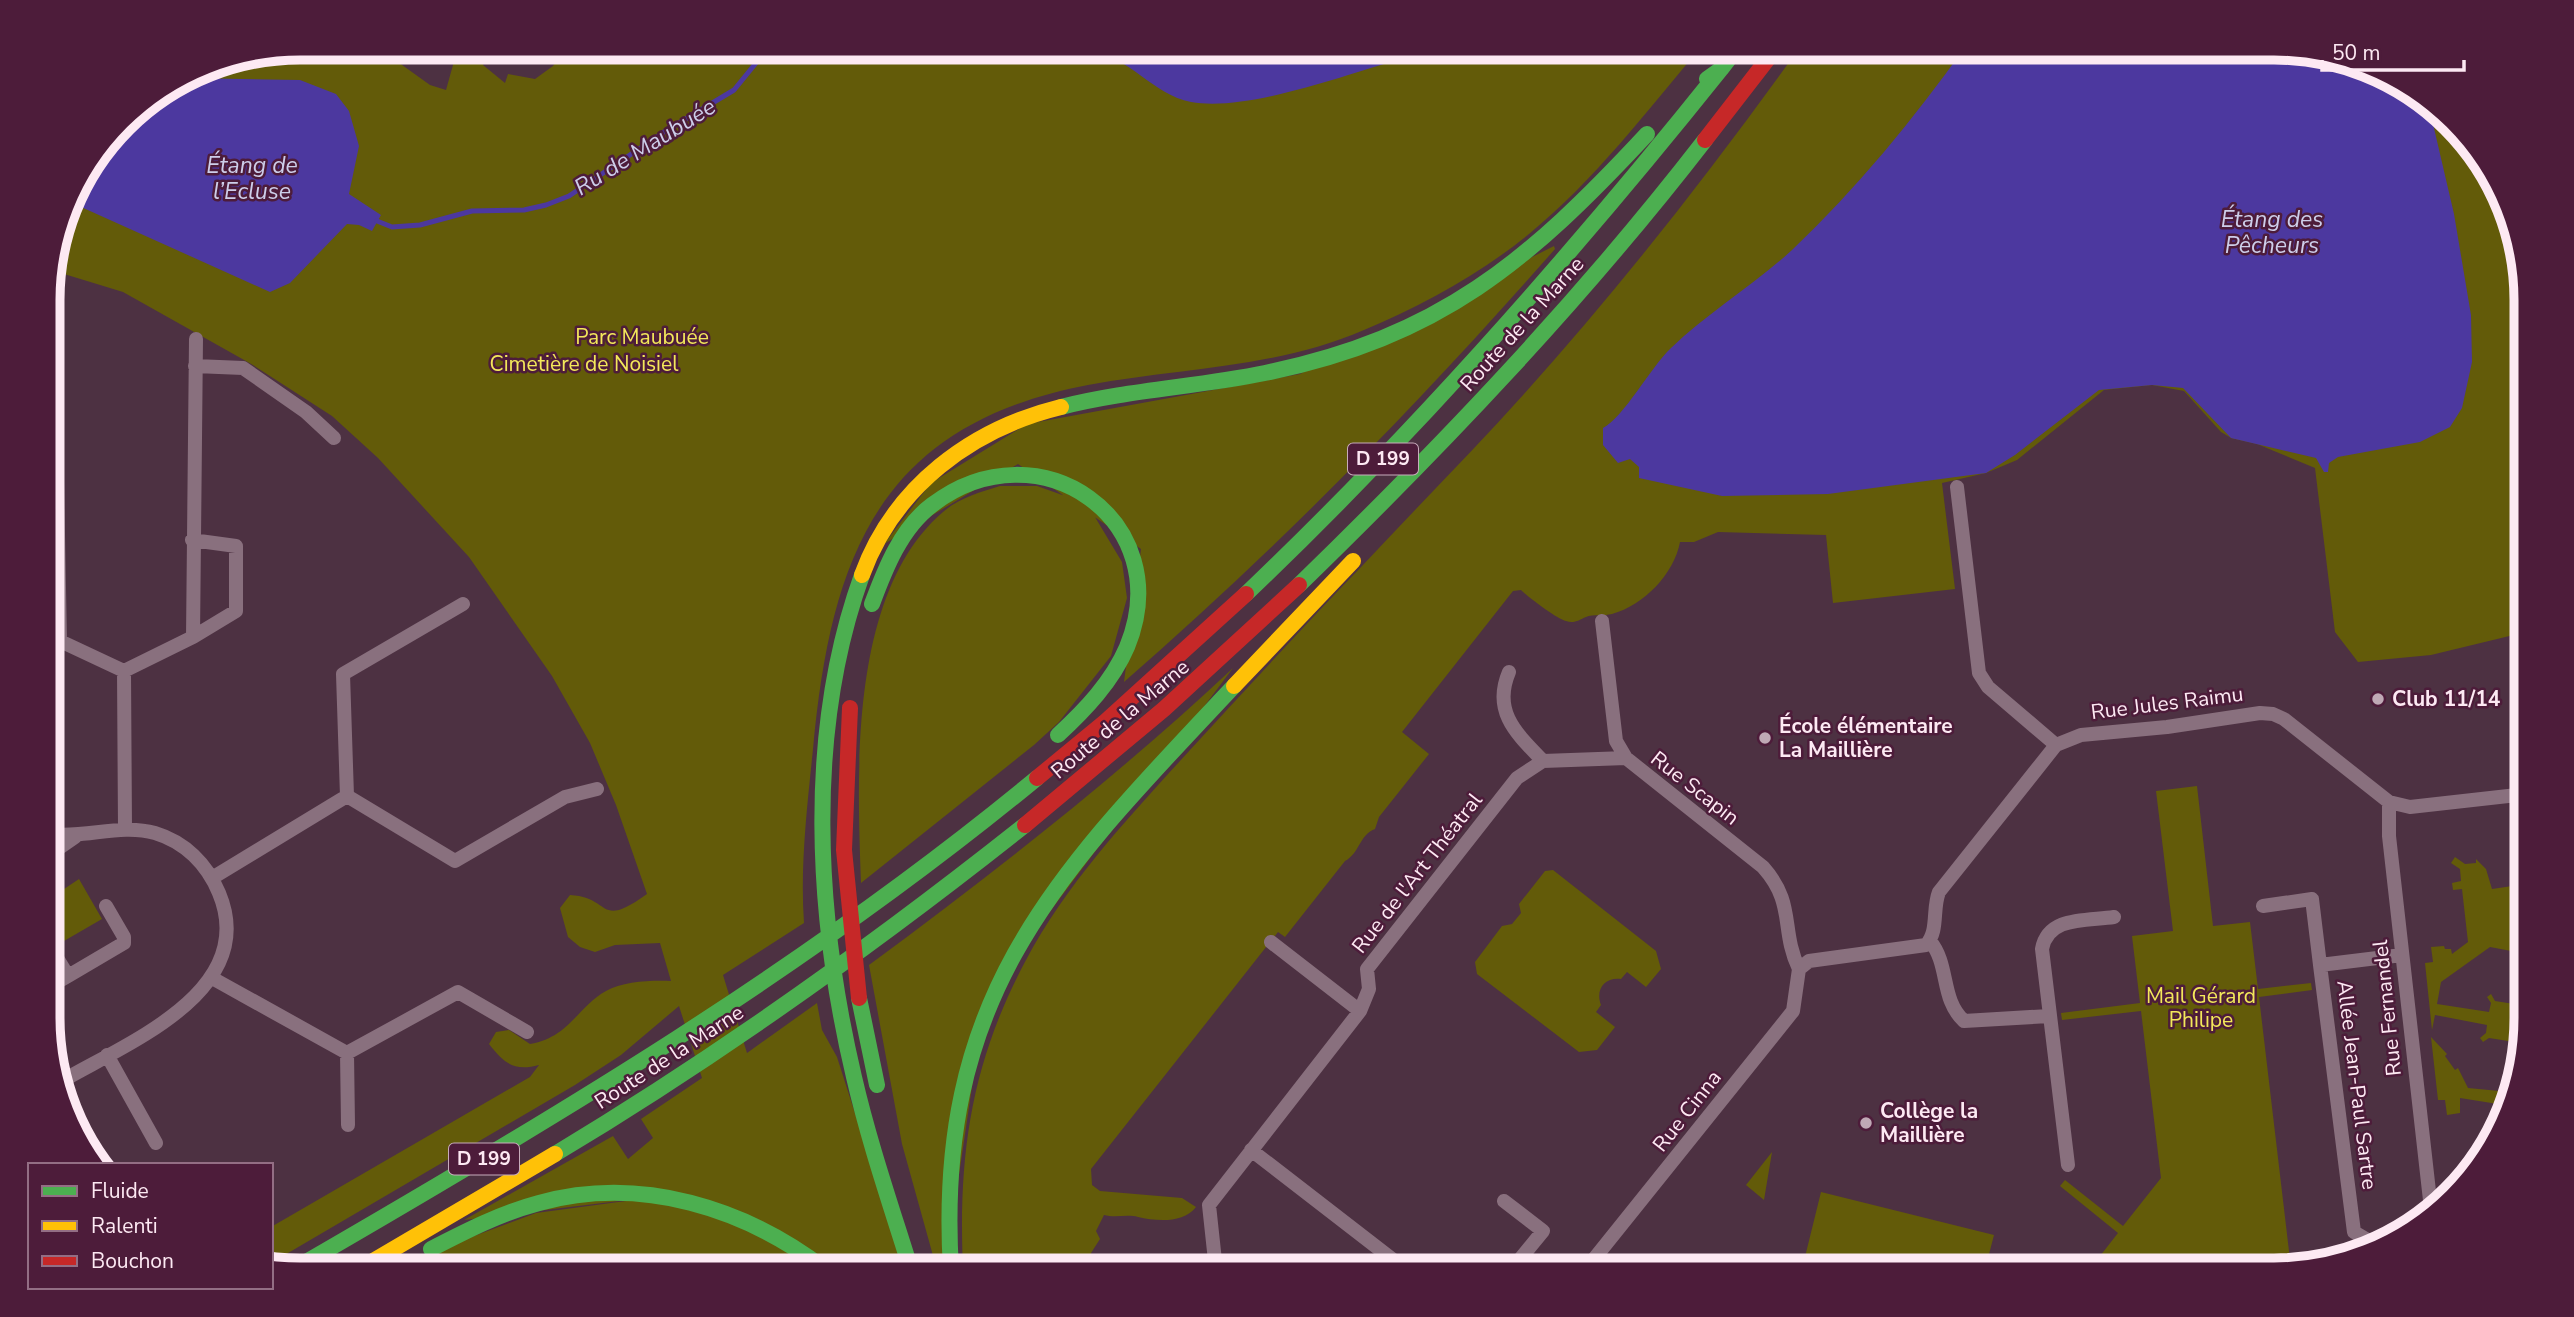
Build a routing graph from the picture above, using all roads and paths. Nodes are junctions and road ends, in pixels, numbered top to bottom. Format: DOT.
graph roads {
  1 [pos="1728,60"];
  2 [pos="1767,60"];
  3 [pos="1721,69"];
  4 [pos="195,338"];
  5 [pos="1519,361"];
  6 [pos="195,366"];
  7 [pos="1492,414"];
  8 [pos="334,438"];
  9 [pos="1957,487"];
  10 [pos="192,540"];
  11 [pos="1360,552"];
  12 [pos="463,604"];
  13 [pos="867,621"];
  14 [pos="1602,621"];
  15 [pos="192,637"];
  16 [pos="60,641"];
  17 [pos="124,671"];
  18 [pos="1509,672"];
  19 [pos="853,686"];
  20 [pos="1046,746"];
  21 [pos="2056,746"];
  22 [pos="1626,758"];
  23 [pos="1543,761"];
  24 [pos="1028,763"];
  25 [pos="597,789"];
  26 [pos="2514,795"];
  27 [pos="347,796"];
  28 [pos="2389,802"];
  29 [pos="1000,807"];
  30 [pos="125,829"];
  31 [pos="60,836"];
  32 [pos="75,837"];
  33 [pos="60,847"];
  34 [pos="212,878"];
  35 [pos="106,906"];
  36 [pos="2263,906"];
  37 [pos="2114,917"];
  38 [pos="1930,941"];
  39 [pos="1271,942"];
  40 [pos="2402,955"];
  41 [pos="60,963"];
  42 [pos="2320,965"];
  43 [pos="1800,969"];
  44 [pos="68,976"];
  45 [pos="212,978"];
  46 [pos="60,981"];
  47 [pos="1360,1011"];
  48 [pos="2049,1016"];
  49 [pos="527,1032"];
  50 [pos="347,1052"];
  51 [pos="107,1055"];
  52 [pos="68,1079"];
  53 [pos="880,1095"];
  54 [pos="348,1125"];
  55 [pos="156,1143"];
  56 [pos="1251,1150"];
  57 [pos="2068,1165"];
  58 [pos="2430,1200"];
  59 [pos="1504,1201"];
  60 [pos="2366,1239"];
  61 [pos="415,1257"];
  62 [pos="1390,1257"];
  63 [pos="1521,1257"];
  64 [pos="1595,1257"];
  65 [pos="313,1258"];
  66 [pos="379,1258"];
  67 [pos="809,1258"];
  68 [pos="907,1258"];
  69 [pos="950,1258"];
  70 [pos="1215,1258"];
  1 -- 3 [label="highway, D 199"];
  2 -- 5 [label="highway, Route de la Marne / D 199"];
  3 -- 29 [label="highway, Route de la Marne / D 199"];
  3 -- 68 [label="highway"];
  4 -- 6 [label="street"];
  5 -- 7 [label="highway"];
  5 -- 66 [label="highway, Route de la Marne / D 199"];
  6 -- 8 [label="street"];
  6 -- 10 [label="street"];
  9 -- 21 [label="street"];
  10 -- 15 [label="street"];
  10 -- 15 [label="street"];
  11 -- 69 [label="highway"];
  12 -- 27 [label="street"];
  13 -- 20 [label="highway"];
  14 -- 22 [label="street, Rue Scapin"];
  15 -- 17 [label="street"];
  16 -- 17 [label="street"];
  17 -- 30 [label="street"];
  18 -- 23 [label="street"];
  19 -- 53 [label="highway"];
  21 -- 28 [label="street, Rue Jules Raimu"];
  21 -- 38 [label="street"];
  22 -- 23 [label="street"];
  22 -- 43 [label="street, Rue Scapin"];
  23 -- 47 [label="street, Rue de l'Art Théatral"];
  24 -- 29 [label="highway"];
  25 -- 27 [label="street"];
  26 -- 28 [label="street"];
  27 -- 34 [label="street"];
  28 -- 40 [label="street, Rue Fernandel"];
  29 -- 65 [label="highway, Route de la Marne / D 199"];
  30 -- 32 [label="street"];
  30 -- 34 [label="street"];
  31 -- 32 [label="street"];
  32 -- 33 [label="street"];
  34 -- 45 [label="street"];
  35 -- 44 [label="street"];
  36 -- 42 [label="street"];
  37 -- 48 [label="street"];
  38 -- 43 [label="street"];
  38 -- 48 [label="street"];
  39 -- 47 [label="street"];
  40 -- 42 [label="street, Allée Jean-Paul Sartre"];
  40 -- 58 [label="street, Rue Fernandel"];
  41 -- 44 [label="street"];
  42 -- 60 [label="street, Allée Jean-Paul Sartre"];
  43 -- 64 [label="street, Rue Cinna"];
  44 -- 46 [label="street"];
  45 -- 50 [label="street"];
  45 -- 51 [label="street"];
  47 -- 56 [label="street, Rue de l'Art Théatral"];
  48 -- 57 [label="street"];
  49 -- 50 [label="street"];
  50 -- 54 [label="street"];
  51 -- 52 [label="street"];
  51 -- 55 [label="street"];
  56 -- 62 [label="street"];
  56 -- 70 [label="street, Rue de l'Art Théatral"];
  59 -- 63 [label="street"];
  61 -- 67 [label="highway"];
}
